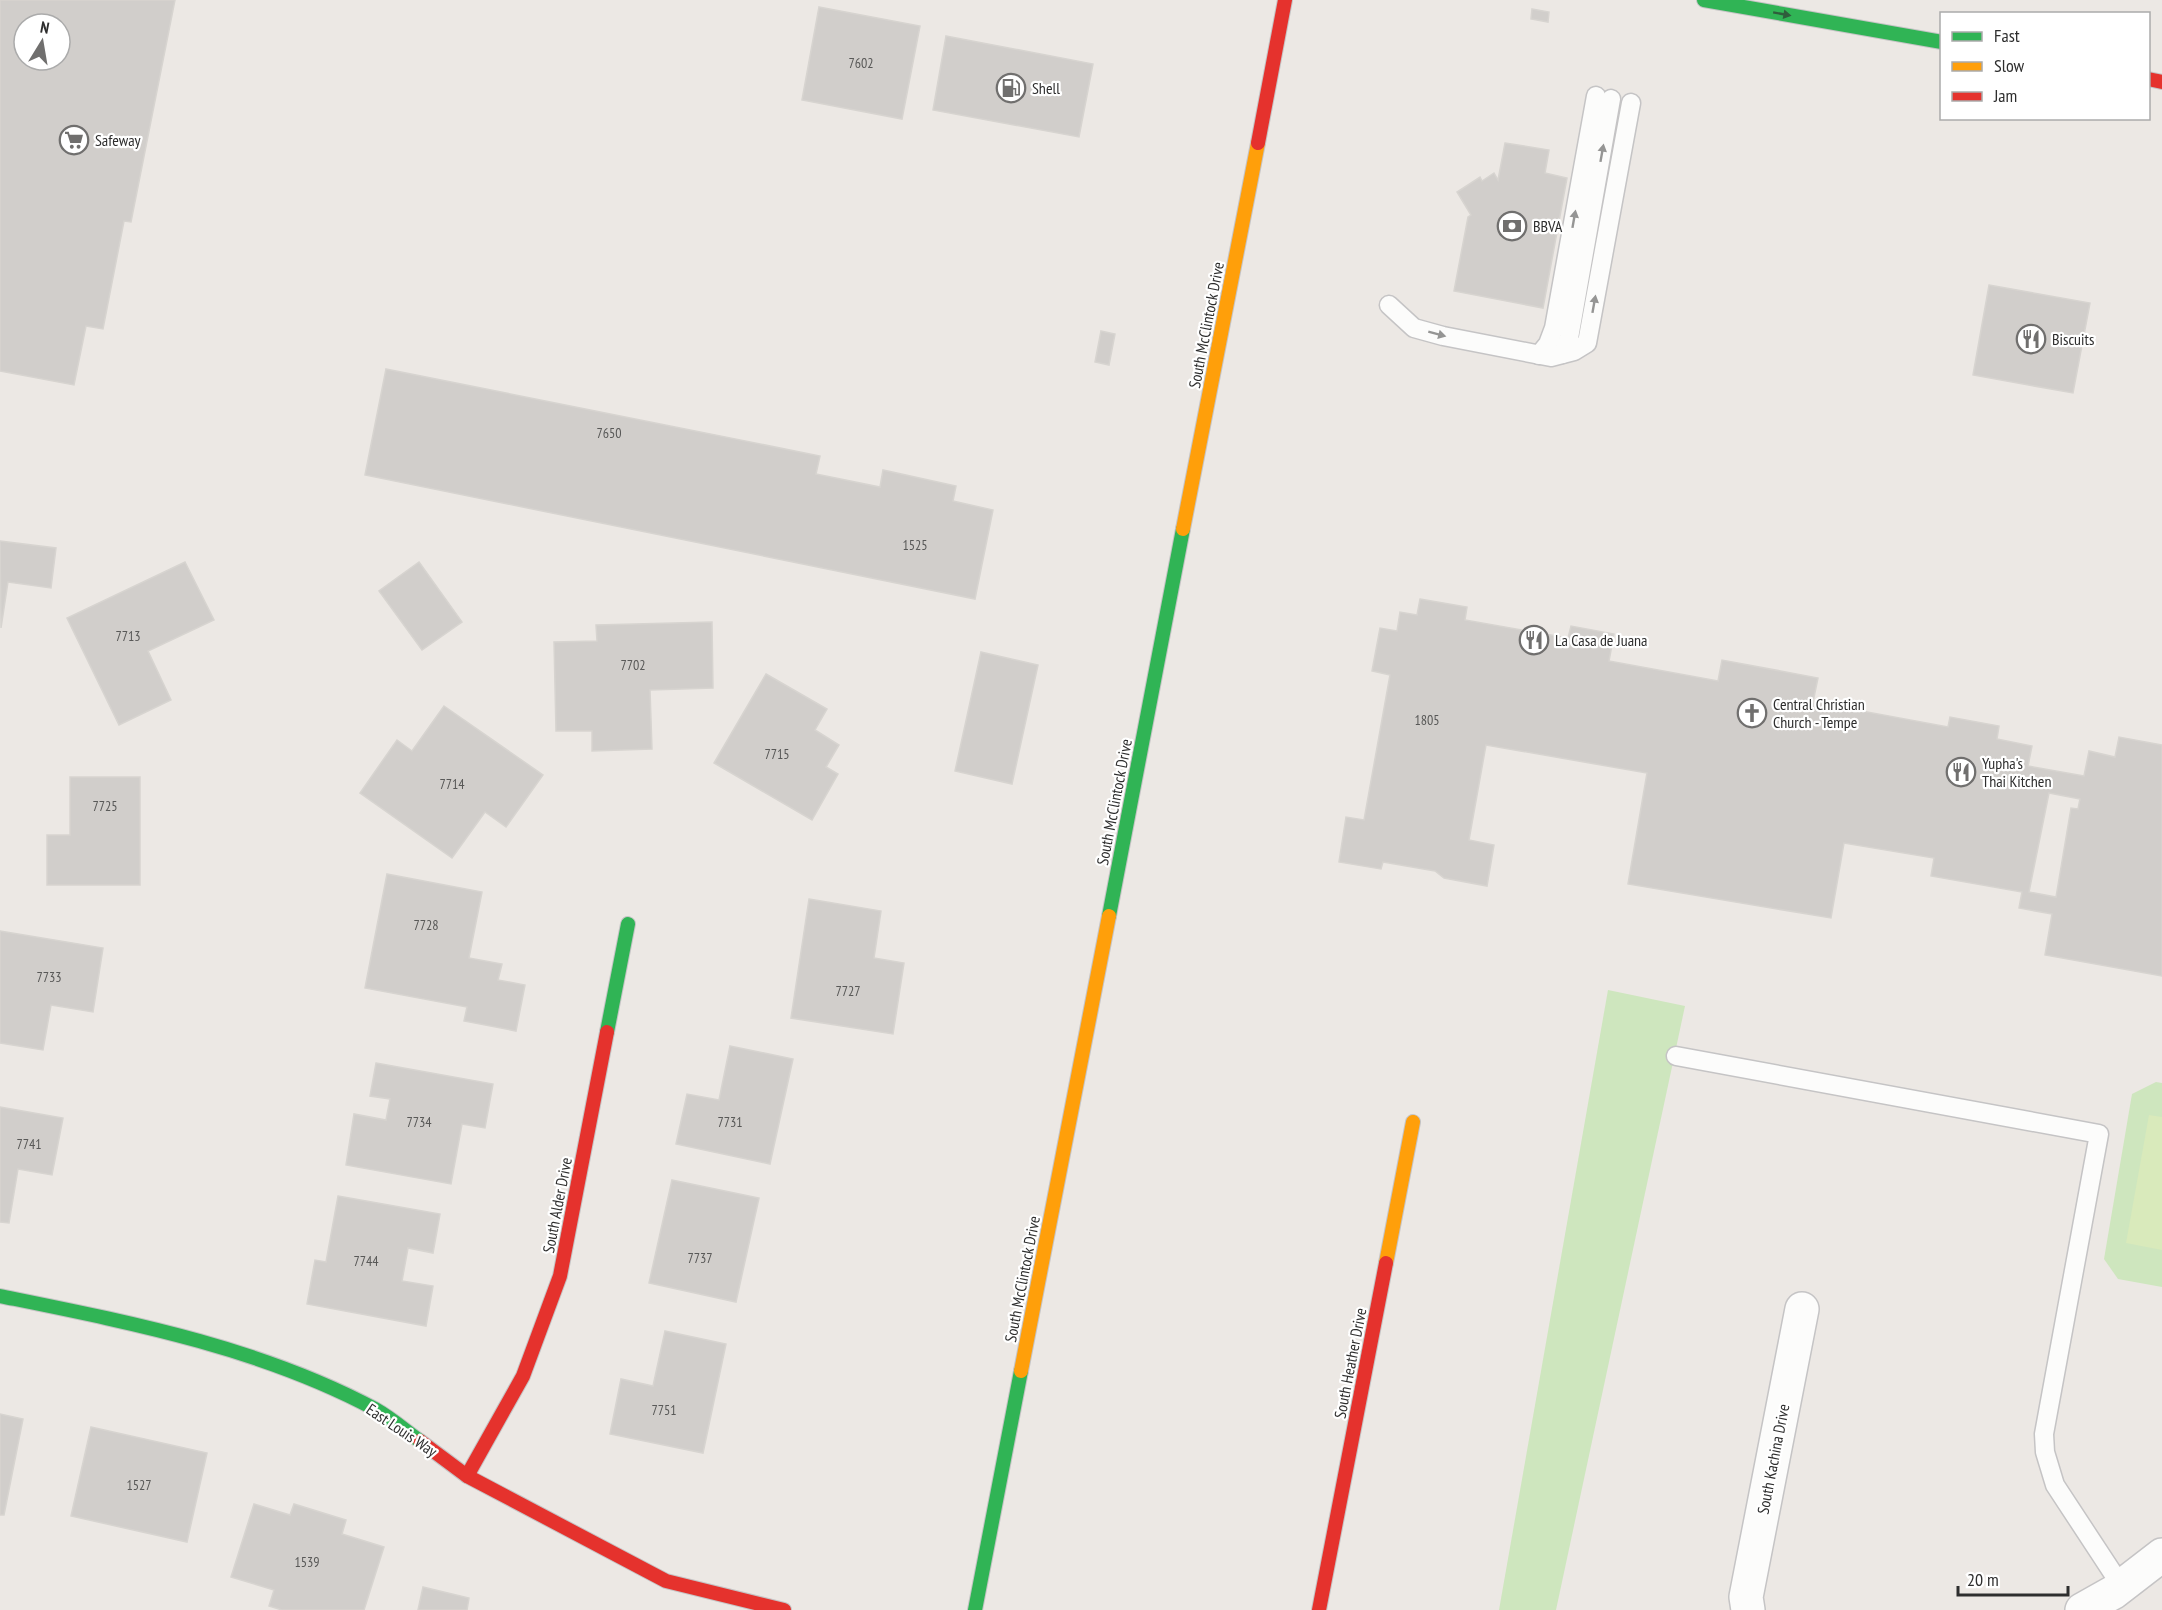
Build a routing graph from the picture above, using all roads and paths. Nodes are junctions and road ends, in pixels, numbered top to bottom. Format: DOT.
graph roads {
  1 [pos="1285,0"];
  2 [pos="1704,0"];
  3 [pos="1940,42"];
  4 [pos="1631,103"];
  5 [pos="1389,304"];
  6 [pos="1562,354"];
  7 [pos="1539,355"];
  8 [pos="628,924"];
  9 [pos="1676,1056"];
  10 [pos="1413,1122"];
  11 [pos="0,1296"];
  12 [pos="1802,1309"];
  13 [pos="467,1476"];
  14 [pos="2162,1555"];
  15 [pos="2122,1587"];
  16 [pos="784,1610"];
  17 [pos="975,1610"];
  18 [pos="1319,1610"];
  19 [pos="1748,1610"];
  20 [pos="2082,1610"];
  1 -- 17 [label="street, South McClintock Drive"];
  2 -- 3 [label="street, one-way"];
  6 -- 4 [label="lane, one-way"];
  5 -- 7 [label="lane, one-way"];
  6 -- 7 [label="lane"];
  6 -- 7 [label="lane"];
  8 -- 13 [label="street, South Alder Drive"];
  9 -- 15 [label="lane"];
  10 -- 18 [label="street, South Heather Drive"];
  11 -- 13 [label="street, East Louis Way"];
  12 -- 19 [label="street, South Kachina Drive"];
  13 -- 16 [label="street, East Louis Way"];
  14 -- 15 [label="street"];
  15 -- 20 [label="street"];
}
